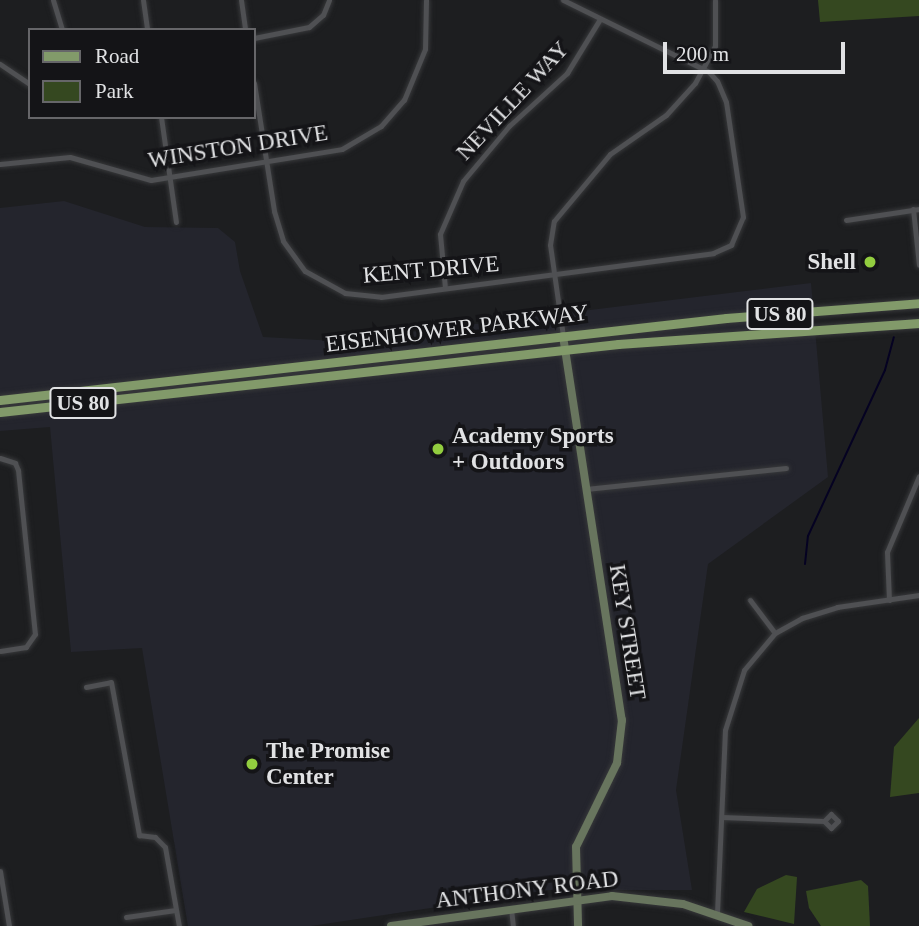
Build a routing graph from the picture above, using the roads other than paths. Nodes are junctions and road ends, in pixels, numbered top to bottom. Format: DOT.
graph roads {
  1 [pos="53,0"];
  2 [pos="143,0"];
  3 [pos="241,0"];
  4 [pos="329,0"];
  5 [pos="426,0"];
  6 [pos="562,0"];
  7 [pos="715,0"];
  8 [pos="600,19"];
  9 [pos="61,28"];
  10 [pos="147,28"];
  11 [pos="245,28"];
  12 [pos="256,38"];
  13 [pos="0,64"];
  14 [pos="703,69"];
  15 [pos="28,83"];
  16 [pos="256,95"];
  17 [pos="161,119"];
  18 [pos="267,162"];
  19 [pos="0,164"];
  20 [pos="171,177"];
  21 [pos="916,209"];
  22 [pos="846,220"];
  23 [pos="176,222"];
  24 [pos="919,265"];
  25 [pos="554,274"];
  26 [pos="445,288"];
  27 [pos="919,303"];
  28 [pos="919,323"];
  29 [pos="563,336"];
  30 [pos="564,350"];
  31 [pos="0,400"];
  32 [pos="0,412"];
  33 [pos="0,458"];
  34 [pos="786,468"];
  35 [pos="919,476"];
  36 [pos="586,489"];
  37 [pos="919,596"];
  38 [pos="750,600"];
  39 [pos="889,600"];
  40 [pos="775,633"];
  41 [pos="0,651"];
  42 [pos="86,687"];
  43 [pos="722,817"];
  44 [pos="824,821"];
  45 [pos="0,871"];
  46 [pos="575,899"];
  47 [pos="511,908"];
  48 [pos="176,910"];
  49 [pos="717,914"];
  50 [pos="125,917"];
  51 [pos="444,922"];
  52 [pos="9,926"];
  53 [pos="180,926"];
  54 [pos="391,926"];
  55 [pos="513,926"];
  56 [pos="578,926"];
  57 [pos="748,926"];
  1 -- 9 [label="street"];
  2 -- 10 [label="street"];
  3 -- 11 [label="street"];
  4 -- 12 [label="street"];
  5 -- 18 [label="street, WINSTON DRIVE"];
  6 -- 8 [label="street"];
  7 -- 14 [label="street"];
  8 -- 14 [label="street"];
  8 -- 26 [label="street, NEVILLE WAY"];
  13 -- 15 [label="street"];
  14 -- 25 [label="street"];
  14 -- 25 [label="street"];
  16 -- 18 [label="street, KENT DRIVE"];
  17 -- 20 [label="street"];
  18 -- 20 [label="street, WINSTON DRIVE"];
  18 -- 26 [label="street, KENT DRIVE"];
  19 -- 20 [label="street, WINSTON DRIVE"];
  20 -- 23 [label="street"];
  21 -- 22 [label="street"];
  21 -- 24 [label="street"];
  25 -- 26 [label="street, KENT DRIVE"];
  25 -- 29 [label="street"];
  27 -- 29 [label="main road, EISENHOWER PARKWAY / US 80"];
  28 -- 30 [label="main road, EISENHOWER PARKWAY / US 80"];
  29 -- 30 [label="street, KEY STREET"];
  29 -- 31 [label="main road, EISENHOWER PARKWAY / US 80"];
  30 -- 32 [label="main road, EISENHOWER PARKWAY / US 80"];
  30 -- 36 [label="street, KEY STREET"];
  33 -- 41 [label="street"];
  34 -- 36 [label="street"];
  35 -- 39 [label="street"];
  36 -- 46 [label="street, KEY STREET"];
  37 -- 39 [label="street"];
  38 -- 40 [label="street"];
  39 -- 40 [label="street"];
  40 -- 43 [label="street"];
  42 -- 48 [label="street"];
  43 -- 44 [label="street"];
  43 -- 49 [label="street"];
  45 -- 52 [label="street"];
  46 -- 47 [label="street, ANTHONY ROAD"];
  46 -- 49 [label="street, ANTHONY ROAD"];
  46 -- 56 [label="street, KEY STREET"];
  47 -- 51 [label="street, ANTHONY ROAD"];
  47 -- 55 [label="street"];
  48 -- 50 [label="street"];
  48 -- 53 [label="street"];
  49 -- 57 [label="street, ANTHONY ROAD"];
  51 -- 54 [label="street, ANTHONY ROAD"];
}
